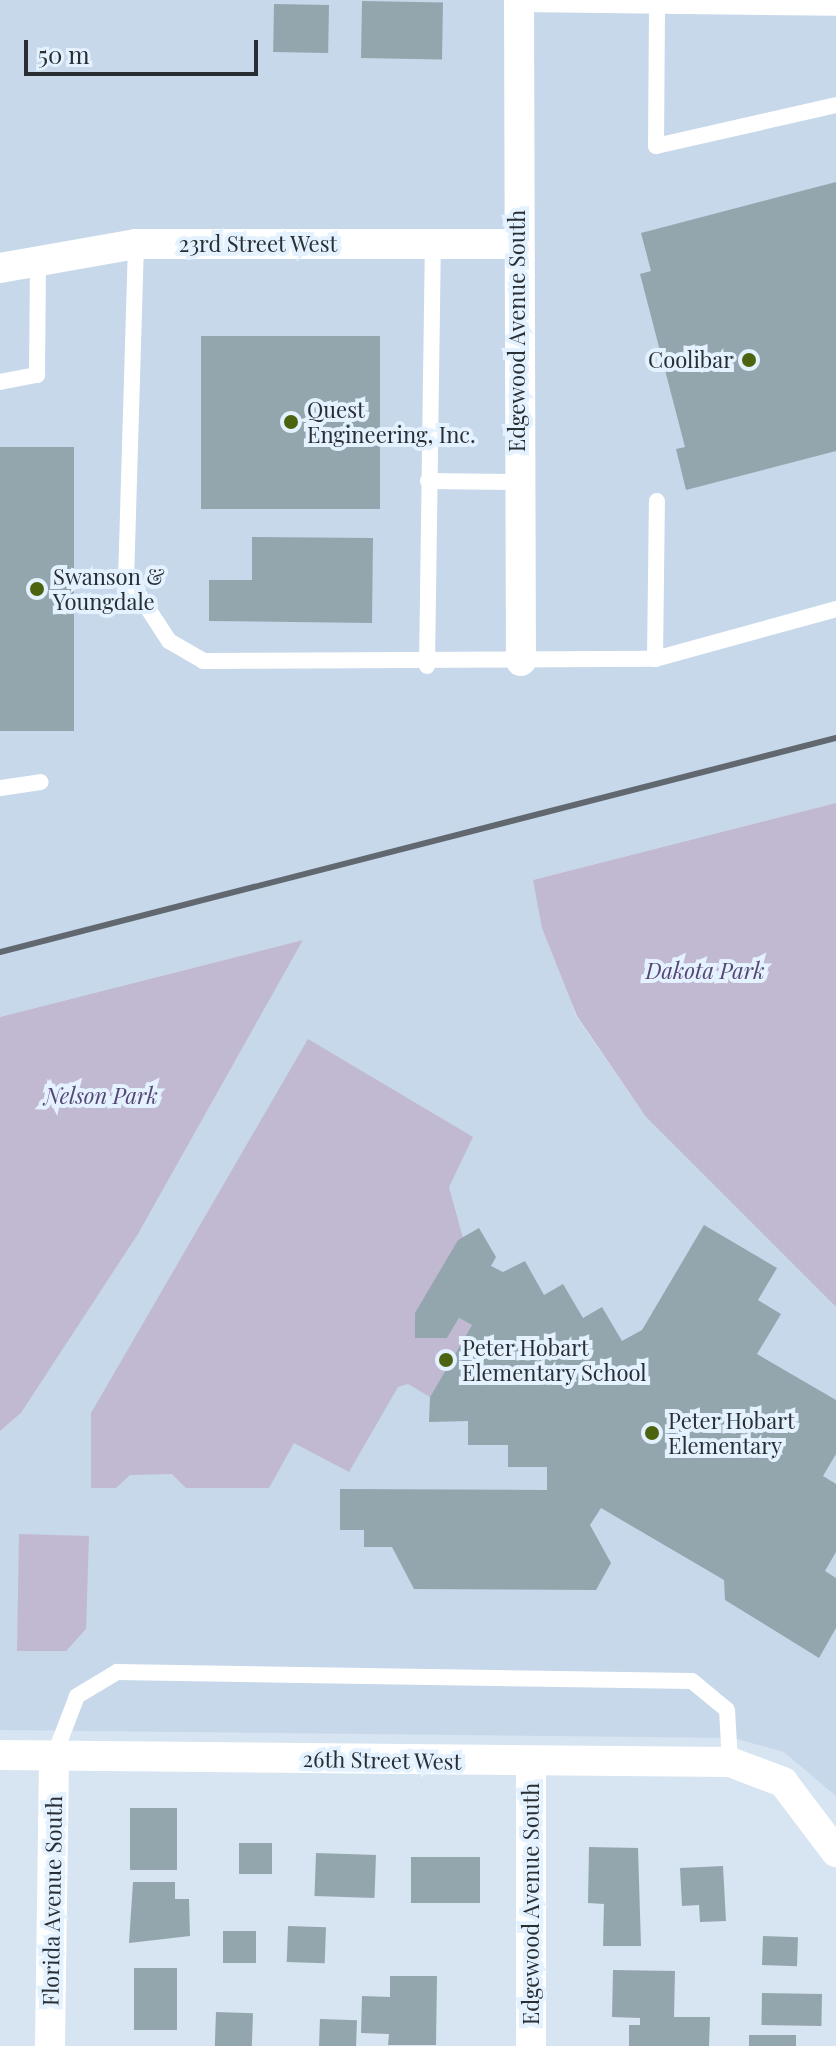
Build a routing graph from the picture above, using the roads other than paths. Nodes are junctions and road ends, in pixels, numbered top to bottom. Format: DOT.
graph roads {
  1 [pos="519,2"];
  2 [pos="657,6"];
  3 [pos="836,8"];
  4 [pos="836,105"];
  5 [pos="433,243"];
  6 [pos="136,244"];
  7 [pos="517,244"];
  8 [pos="38,260"];
  9 [pos="0,268"];
  10 [pos="0,382"];
  11 [pos="428,481"];
  12 [pos="516,482"];
  13 [pos="657,501"];
  14 [pos="836,609"];
  15 [pos="655,659"];
  16 [pos="521,661"];
  17 [pos="427,666"];
  18 [pos="41,782"];
  19 [pos="0,788"];
  20 [pos="0,1755"];
  21 [pos="54,1756"];
  22 [pos="531,1762"];
  23 [pos="730,1762"];
  24 [pos="836,1852"];
  25 [pos="50,2046"];
  26 [pos="531,2046"];
  1 -- 2 [label="lane"];
  1 -- 7 [label="street, Edgewood Avenue South"];
  2 -- 3 [label="lane"];
  2 -- 4 [label="lane"];
  5 -- 6 [label="street, 23rd Street West"];
  5 -- 7 [label="street, 23rd Street West"];
  5 -- 11 [label="lane"];
  6 -- 8 [label="street, 23rd Street West"];
  6 -- 17 [label="lane"];
  7 -- 12 [label="street, Edgewood Avenue South"];
  8 -- 9 [label="street, 23rd Street West"];
  8 -- 10 [label="lane"];
  11 -- 12 [label="lane"];
  11 -- 17 [label="lane"];
  12 -- 16 [label="street, Edgewood Avenue South"];
  13 -- 15 [label="lane"];
  14 -- 15 [label="lane"];
  15 -- 16 [label="lane"];
  16 -- 17 [label="lane"];
  18 -- 19 [label="lane"];
  20 -- 21 [label="street, 26th Street West"];
  21 -- 22 [label="street, 26th Street West"];
  21 -- 23 [label="lane"];
  21 -- 25 [label="street, Florida Avenue South"];
  22 -- 23 [label="street, 26th Street West"];
  22 -- 26 [label="street, Edgewood Avenue South"];
  23 -- 24 [label="street, 26th Street West"];
}
